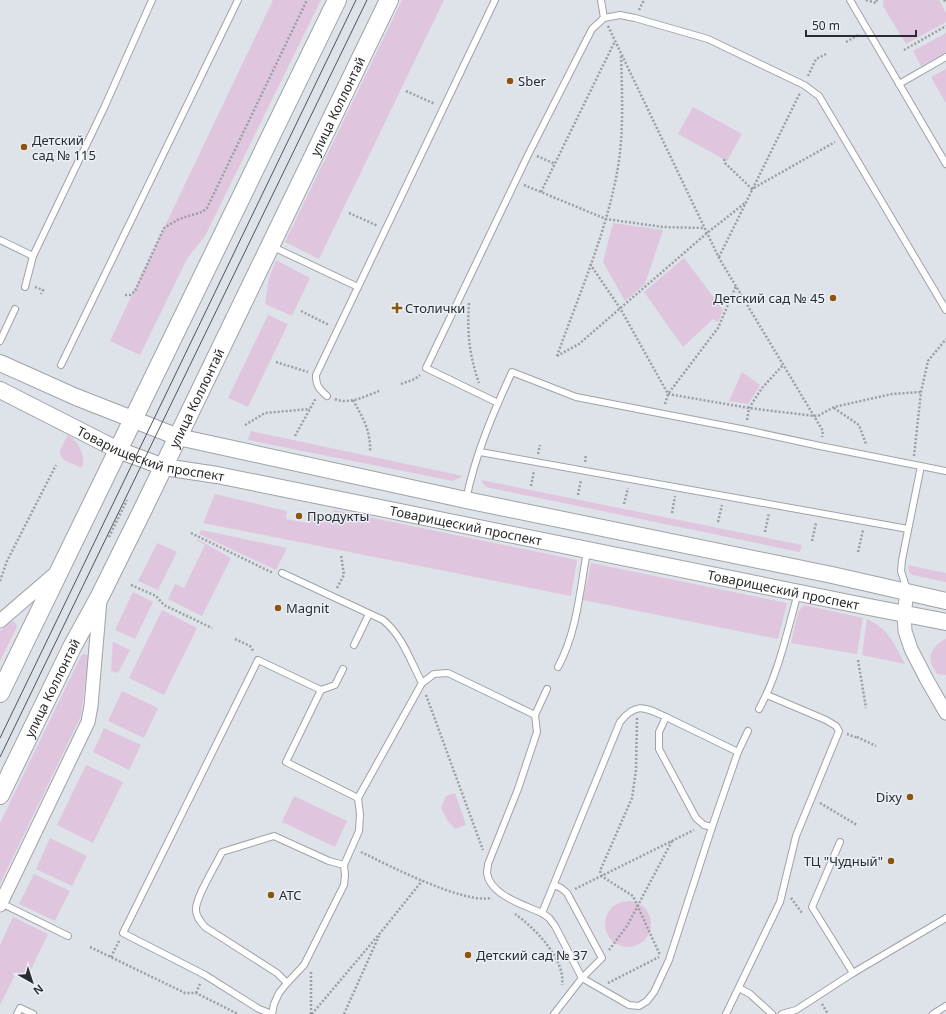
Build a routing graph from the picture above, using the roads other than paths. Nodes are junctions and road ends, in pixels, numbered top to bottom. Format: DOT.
graph roads {
  1 [pos="152,0"];
  2 [pos="238,0"];
  3 [pos="337,0"];
  4 [pos="389,0"];
  5 [pos="495,0"];
  6 [pos="601,0"];
  7 [pos="850,0"];
  8 [pos="604,18"];
  9 [pos="946,57"];
  10 [pos="899,84"];
  11 [pos="946,164"];
  12 [pos="0,240"];
  13 [pos="270,245"];
  14 [pos="33,256"];
  15 [pos="26,287"];
  16 [pos="358,287"];
  17 [pos="15,309"];
  18 [pos="946,310"];
  19 [pos="0,341"];
  20 [pos="0,362"];
  21 [pos="62,365"];
  22 [pos="0,390"];
  23 [pos="327,396"];
  24 [pos="498,403"];
  25 [pos="133,419"];
  26 [pos="178,437"];
  27 [pos="118,450"];
  28 [pos="480,452"];
  29 [pos="921,466"];
  30 [pos="164,467"];
  31 [pos="946,471"];
  32 [pos="466,500"];
  33 [pos="908,529"];
  34 [pos="587,550"];
  35 [pos="60,570"];
  36 [pos="282,573"];
  37 [pos="798,592"];
  38 [pos="907,593"];
  39 [pos="100,596"];
  40 [pos="946,601"];
  41 [pos="370,614"];
  42 [pos="904,614"];
  43 [pos="0,620"];
  44 [pos="946,622"];
  45 [pos="354,645"];
  46 [pos="558,667"];
  47 [pos="343,669"];
  48 [pos="422,683"];
  49 [pos="547,689"];
  50 [pos="321,690"];
  51 [pos="0,693"];
  52 [pos="767,695"];
  53 [pos="759,708"];
  54 [pos="946,713"];
  55 [pos="535,715"];
  56 [pos="666,717"];
  57 [pos="748,731"];
  58 [pos="738,752"];
  59 [pos="0,795"];
  60 [pos="358,798"];
  61 [pos="712,827"];
  62 [pos="840,842"];
  63 [pos="344,865"];
  64 [pos="554,885"];
  65 [pos="1,904"];
  66 [pos="542,913"];
  67 [pos="946,918"];
  68 [pos="68,936"];
  69 [pos="853,973"];
  70 [pos="582,978"];
  71 [pos="287,983"];
  72 [pos="739,988"];
  73 [pos="946,1006"];
  74 [pos="797,1012"];
  75 [pos="17,1014"];
  76 [pos="33,1014"];
  77 [pos="272,1014"];
  78 [pos="554,1014"];
  79 [pos="726,1014"];
  80 [pos="772,1014"];
  81 [pos="782,1014"];
  82 [pos="933,1014"];
  1 -- 14 [label="lane"];
  2 -- 21 [label="lane"];
  3 -- 25 [label="main road"];
  4 -- 13 [label="main road, улица Коллонтай"];
  5 -- 16 [label="lane"];
  6 -- 8 [label="lane"];
  7 -- 10 [label="lane"];
  8 -- 18 [label="lane"];
  8 -- 24 [label="lane"];
  9 -- 10 [label="lane"];
  10 -- 11 [label="lane"];
  12 -- 14 [label="lane"];
  13 -- 16 [label="lane"];
  13 -- 26 [label="main road, улица Коллонтай"];
  14 -- 15 [label="lane"];
  16 -- 23 [label="lane"];
  17 -- 19 [label="lane"];
  20 -- 25 [label="street, Товарищеский проспект"];
  22 -- 27 [label="street, Товарищеский проспект"];
  24 -- 28 [label="lane"];
  24 -- 29 [label="lane"];
  25 -- 26 [label="street, Товарищеский проспект"];
  25 -- 27 [label="main road"];
  26 -- 30 [label="main road, улица Коллонтай"];
  26 -- 32 [label="street, Товарищеский проспект"];
  27 -- 30 [label="street, Товарищеский проспект"];
  27 -- 35 [label="main road"];
  28 -- 32 [label="lane"];
  28 -- 33 [label="lane"];
  29 -- 31 [label="lane"];
  29 -- 33 [label="lane"];
  30 -- 34 [label="street, Товарищеский проспект"];
  30 -- 39 [label="main road, улица Коллонтай"];
  32 -- 38 [label="street, Товарищеский проспект"];
  33 -- 38 [label="lane"];
  34 -- 37 [label="street, Товарищеский проспект"];
  34 -- 46 [label="lane"];
  35 -- 43 [label="street"];
  35 -- 51 [label="main road"];
  36 -- 41 [label="lane"];
  37 -- 42 [label="street, Товарищеский проспект"];
  37 -- 52 [label="lane"];
  38 -- 40 [label="street, Товарищеский проспект"];
  38 -- 42 [label="street"];
  39 -- 59 [label="main road, улица Коллонтай"];
  39 -- 65 [label="street"];
  41 -- 45 [label="lane"];
  41 -- 48 [label="lane"];
  42 -- 44 [label="street, Товарищеский проспект"];
  42 -- 54 [label="street"];
  47 -- 50 [label="lane"];
  48 -- 55 [label="lane"];
  48 -- 60 [label="lane"];
  49 -- 55 [label="lane"];
  50 -- 60 [label="lane"];
  50 -- 77 [label="lane"];
  52 -- 53 [label="lane"];
  52 -- 72 [label="lane"];
  55 -- 66 [label="lane"];
  56 -- 58 [label="lane"];
  56 -- 61 [label="lane"];
  56 -- 64 [label="lane"];
  57 -- 58 [label="lane"];
  58 -- 61 [label="lane"];
  60 -- 63 [label="lane"];
  61 -- 70 [label="lane"];
  62 -- 69 [label="lane"];
  63 -- 71 [label="lane"];
  63 -- 71 [label="lane"];
  64 -- 66 [label="lane"];
  64 -- 70 [label="lane"];
  65 -- 68 [label="lane"];
  66 -- 70 [label="lane"];
  67 -- 69 [label="lane"];
  69 -- 74 [label="lane"];
  70 -- 78 [label="lane"];
  71 -- 77 [label="lane"];
  72 -- 79 [label="lane"];
  72 -- 80 [label="lane"];
  73 -- 82 [label="lane"];
  74 -- 81 [label="lane"];
  75 -- 76 [label="lane"];
}
